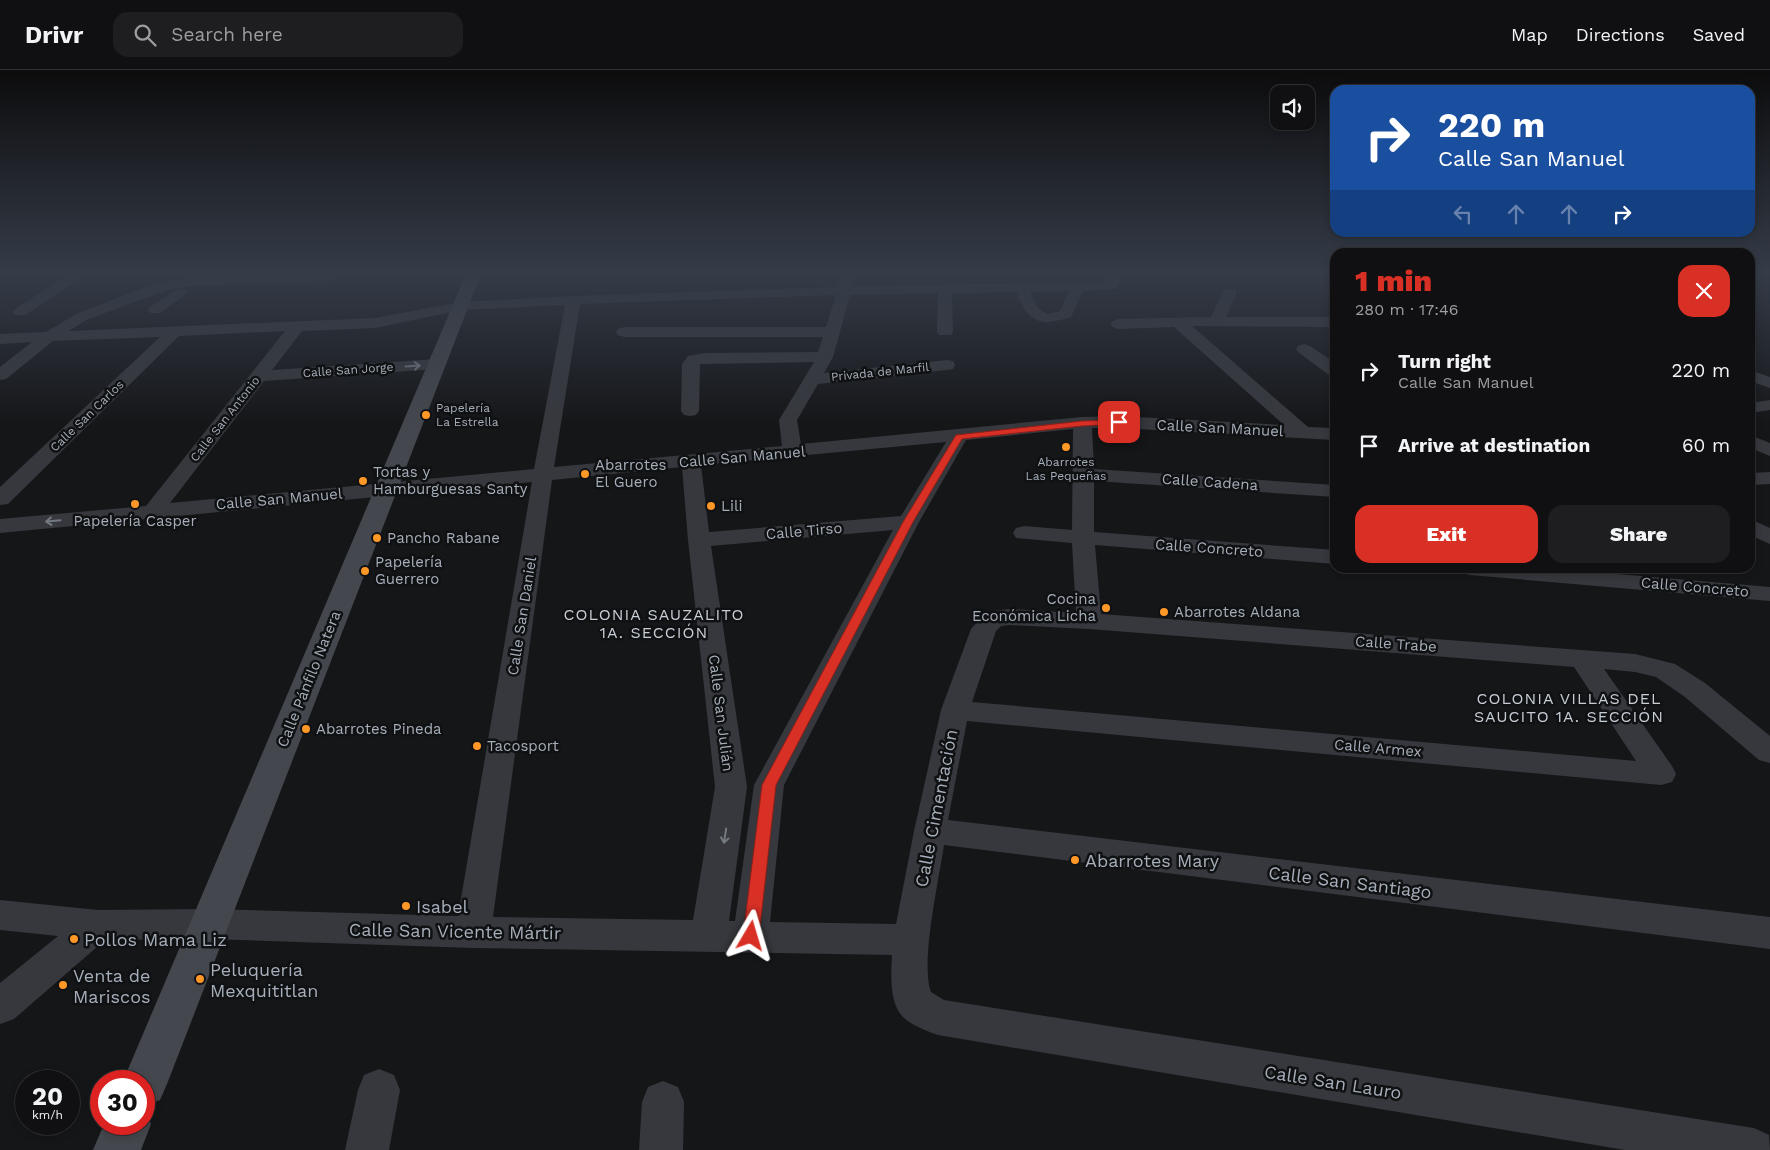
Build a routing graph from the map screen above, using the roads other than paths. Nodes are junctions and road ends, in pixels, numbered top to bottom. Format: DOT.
graph roads {
  1 [pos="69,324"];
  2 [pos="347,324"];
  3 [pos="453,324"];
  4 [pos="569,324"];
  5 [pos="726,324"];
  6 [pos="834,324"];
  7 [pos="945,324"];
  8 [pos="1181,324"];
  9 [pos="297,327"];
  10 [pos="173,332"];
  11 [pos="624,332"];
  12 [pos="721,332"];
  13 [pos="832,332"];
  14 [pos="945,332"];
  15 [pos="49,337"];
  16 [pos="0,339"];
  17 [pos="1304,348"];
  18 [pos="825,356"];
  19 [pos="437,364"];
  20 [pos="947,365"];
  21 [pos="1330,367"];
  22 [pos="0,375"];
  23 [pos="259,376"];
  24 [pos="1755,377"];
  25 [pos="813,379"];
  26 [pos="1770,383"];
  27 [pos="1770,405"];
  28 [pos="1755,407"];
  29 [pos="690,411"];
  30 [pos="1082,424"];
  31 [pos="1304,433"];
  32 [pos="1330,434"];
  33 [pos="959,436"];
  34 [pos="1755,443"];
  35 [pos="1770,450"];
  36 [pos="793,452"];
  37 [pos="691,461"];
  38 [pos="544,474"];
  39 [pos="1084,474"];
  40 [pos="1770,478"];
  41 [pos="1755,480"];
  42 [pos="386,490"];
  43 [pos="1330,490"];
  44 [pos="0,499"];
  45 [pos="154,511"];
  46 [pos="908,522"];
  47 [pos="0,526"];
  48 [pos="1755,529"];
  49 [pos="1024,533"];
  50 [pos="1770,537"];
  51 [pos="1083,538"];
  52 [pos="699,540"];
  53 [pos="1330,557"];
  54 [pos="1557,573"];
  55 [pos="1770,594"];
  56 [pos="993,619"];
  57 [pos="1089,621"];
  58 [pos="1582,658"];
  59 [pos="955,710"];
  60 [pos="1770,752"];
  61 [pos="769,785"];
  62 [pos="731,787"];
  63 [pos="930,831"];
  64 [pos="0,916"];
  65 [pos="209,924"];
  66 [pos="98,925"];
  67 [pos="473,932"];
  68 [pos="1770,933"];
  69 [pos="709,935"];
  70 [pos="751,936"];
  71 [pos="911,940"];
  72 [pos="916,1004"];
  73 [pos="0,1006"];
  74 [pos="150,1070"];
  75 [pos="379,1090"];
  76 [pos="663,1102"];
  77 [pos="123,1135"];
  78 [pos="117,1150"];
  79 [pos="367,1150"];
  80 [pos="661,1150"];
  81 [pos="1754,1150"];
  1 -- 15 [label="street"];
  2 -- 9 [label="street"];
  3 -- 19 [label="main road, Calle Pánfilo Natera"];
  4 -- 38 [label="street, Calle San Daniel"];
  5 -- 12 [label="street"];
  6 -- 13 [label="street"];
  7 -- 14 [label="street"];
  8 -- 31 [label="street"];
  9 -- 10 [label="street"];
  9 -- 23 [label="street, Calle San Antonio"];
  10 -- 15 [label="street"];
  10 -- 44 [label="street, Calle San Carlos"];
  11 -- 12 [label="street"];
  12 -- 13 [label="street"];
  13 -- 18 [label="street"];
  15 -- 16 [label="street"];
  15 -- 22 [label="street"];
  17 -- 21 [label="street"];
  18 -- 25 [label="street"];
  18 -- 29 [label="street"];
  23 -- 19 [label="street, Calle San Jorge, one-way"];
  19 -- 42 [label="main road, Calle Pánfilo Natera"];
  20 -- 25 [label="street, Privada de Marfil"];
  23 -- 45 [label="street, Calle San Antonio"];
  24 -- 26 [label="street"];
  25 -- 36 [label="street"];
  27 -- 28 [label="street"];
  30 -- 31 [label="street, Calle San Manuel"];
  30 -- 33 [label="street, Calle San Manuel"];
  30 -- 39 [label="street"];
  31 -- 32 [label="street, Calle San Manuel"];
  33 -- 36 [label="street, Calle San Manuel"];
  33 -- 46 [label="street"];
  34 -- 35 [label="street"];
  36 -- 37 [label="street, Calle San Manuel"];
  37 -- 38 [label="street, Calle San Manuel"];
  37 -- 52 [label="street, Calle San Julián"];
  38 -- 42 [label="street, Calle San Manuel"];
  38 -- 67 [label="street, Calle San Daniel"];
  39 -- 43 [label="street, Calle Cadena"];
  39 -- 51 [label="street"];
  40 -- 41 [label="street"];
  42 -- 45 [label="street, Calle San Manuel"];
  42 -- 65 [label="main road, Calle Pánfilo Natera"];
  45 -- 47 [label="street, Calle San Manuel, one-way"];
  46 -- 52 [label="street, Calle Tirso"];
  46 -- 61 [label="street"];
  48 -- 50 [label="street"];
  49 -- 51 [label="street, Calle Concreto"];
  51 -- 53 [label="street, Calle Concreto"];
  51 -- 57 [label="street"];
  52 -- 62 [label="street, Calle San Julián"];
  54 -- 55 [label="street, Calle Concreto"];
  56 -- 57 [label="street, Calle Trabe"];
  56 -- 59 [label="street, Calle Cimentación"];
  57 -- 58 [label="street, Calle Trabe"];
  58 -- 59 [label="street, Calle Armex"];
  58 -- 60 [label="street, Calle Trabe"];
  59 -- 63 [label="street, Calle Cimentación"];
  61 -- 62 [label="street"];
  61 -- 70 [label="street"];
  62 -- 69 [label="street, Calle San Julián, one-way"];
  63 -- 68 [label="street, Calle San Santiago"];
  63 -- 71 [label="street, Calle Cimentación"];
  64 -- 66 [label="street, Calle San Vicente Mártir"];
  65 -- 66 [label="street, Calle San Vicente Mártir"];
  65 -- 67 [label="street, Calle San Vicente Mártir"];
  65 -- 74 [label="main road, Calle Pánfilo Natera"];
  66 -- 73 [label="street"];
  67 -- 69 [label="street, Calle San Vicente Mártir"];
  69 -- 70 [label="street, Calle San Vicente Mártir"];
  70 -- 71 [label="street, Calle San Vicente Mártir"];
  71 -- 72 [label="street, Calle Cimentación"];
  72 -- 81 [label="street, Calle San Lauro"];
  75 -- 79 [label="street"];
  76 -- 80 [label="street"];
  77 -- 78 [label="main road"];
}
